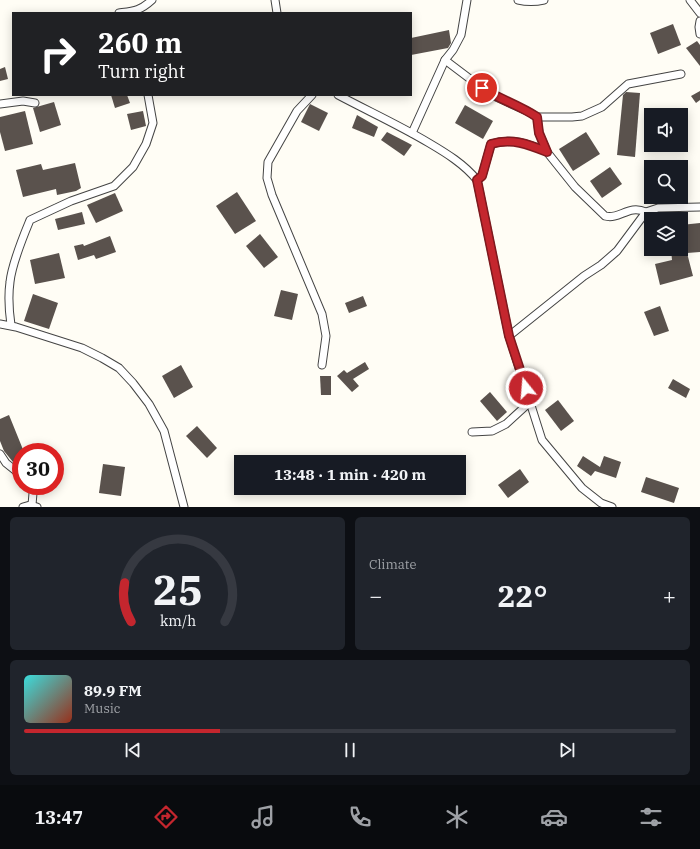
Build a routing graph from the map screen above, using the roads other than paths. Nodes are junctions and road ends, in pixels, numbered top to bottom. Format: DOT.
graph roads {
  1 [pos="152,0"];
  2 [pos="275,0"];
  3 [pos="467,0"];
  4 [pos="518,0"];
  5 [pos="544,0"];
  6 [pos="690,0"];
  7 [pos="143,10"];
  8 [pos="128,12"];
  9 [pos="277,12"];
  10 [pos="700,13"];
  11 [pos="700,21"];
  12 [pos="700,34"];
  13 [pos="445,60"];
  14 [pos="682,74"];
  15 [pos="148,96"];
  16 [pos="311,96"];
  17 [pos="340,96"];
  18 [pos="35,103"];
  19 [pos="0,104"];
  20 [pos="537,117"];
  21 [pos="412,133"];
  22 [pos="547,152"];
  23 [pos="477,180"];
  24 [pos="700,207"];
  25 [pos="646,212"];
  26 [pos="644,215"];
  27 [pos="0,324"];
  28 [pos="11,325"];
  29 [pos="509,336"];
  30 [pos="322,365"];
  31 [pos="530,402"];
  32 [pos="472,432"];
  33 [pos="0,454"];
  34 [pos="12,468"];
  35 [pos="34,495"];
  36 [pos="35,506"];
  37 [pos="23,507"];
  38 [pos="184,507"];
  39 [pos="612,507"];
  1 -- 7 [label="street"];
  2 -- 9 [label="street"];
  3 -- 13 [label="street"];
  4 -- 5 [label="street"];
  6 -- 10 [label="street"];
  7 -- 8 [label="street"];
  11 -- 12 [label="street"];
  13 -- 20 [label="street"];
  13 -- 21 [label="street"];
  14 -- 20 [label="street"];
  15 -- 28 [label="street"];
  16 -- 30 [label="street"];
  17 -- 21 [label="street"];
  18 -- 19 [label="street"];
  20 -- 22 [label="street"];
  21 -- 23 [label="street"];
  22 -- 23 [label="street"];
  22 -- 25 [label="street"];
  23 -- 29 [label="street"];
  24 -- 25 [label="street"];
  26 -- 29 [label="street"];
  27 -- 28 [label="street"];
  28 -- 38 [label="street"];
  29 -- 31 [label="street"];
  31 -- 32 [label="street"];
  31 -- 39 [label="street"];
  33 -- 34 [label="street"];
  35 -- 36 [label="street"];
  36 -- 37 [label="street"];
}
